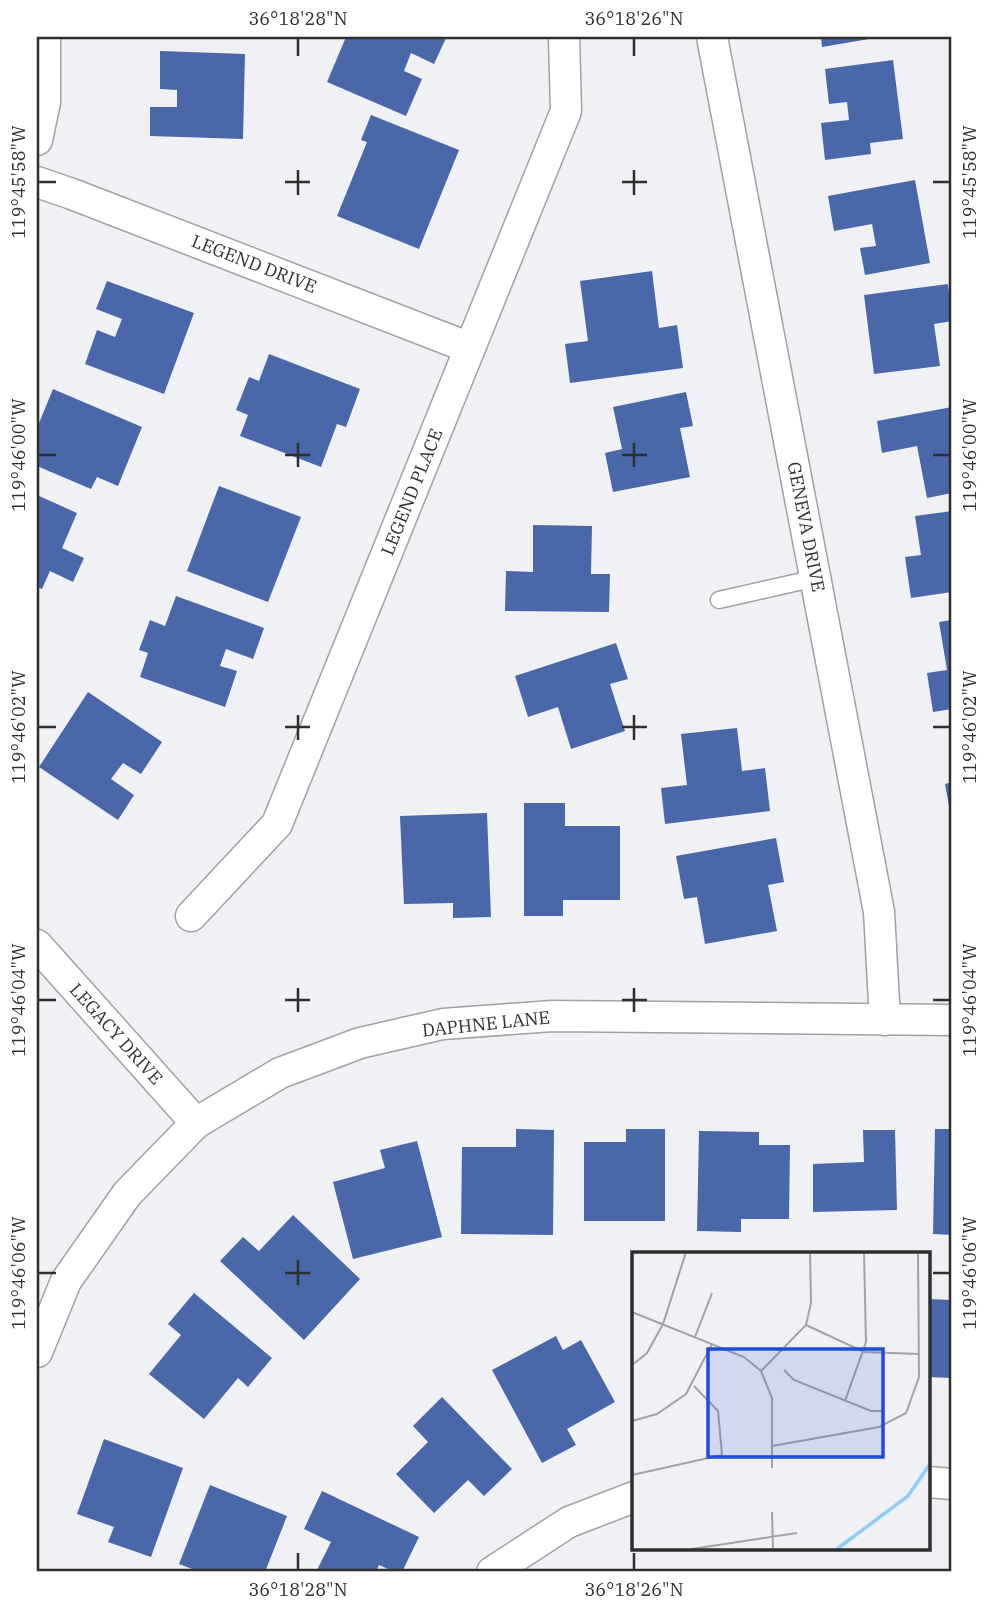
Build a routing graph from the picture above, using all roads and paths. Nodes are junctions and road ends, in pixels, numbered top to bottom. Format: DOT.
graph roads {
  1 [pos="45,37"];
  2 [pos="564,37"];
  3 [pos="712,37"];
  4 [pos="37,140"];
  5 [pos="37,182"];
  6 [pos="470,348"];
  7 [pos="816,578"];
  8 [pos="719,600"];
  9 [pos="191,916"];
  10 [pos="37,945"];
  11 [pos="885,1020"];
  12 [pos="952,1020"];
  13 [pos="196,1123"];
  14 [pos="37,1352"];
  15 [pos="930,1482"];
  16 [pos="952,1484"];
  17 [pos="632,1498"];
  18 [pos="492,1572"];
  1 -- 4 [label="street"];
  2 -- 6 [label="street, LEGEND PLACE"];
  3 -- 7 [label="street, GENEVA DRIVE"];
  5 -- 6 [label="street, LEGEND DRIVE"];
  6 -- 9 [label="street, LEGEND PLACE"];
  7 -- 8 [label="lane"];
  7 -- 11 [label="street, GENEVA DRIVE"];
  10 -- 13 [label="street, LEGACY DRIVE"];
  11 -- 12 [label="street, DAPHNE LANE"];
  11 -- 13 [label="street, DAPHNE LANE"];
  13 -- 14 [label="street, DAPHNE LANE"];
  15 -- 16 [label="street"];
  17 -- 18 [label="street"];
}
